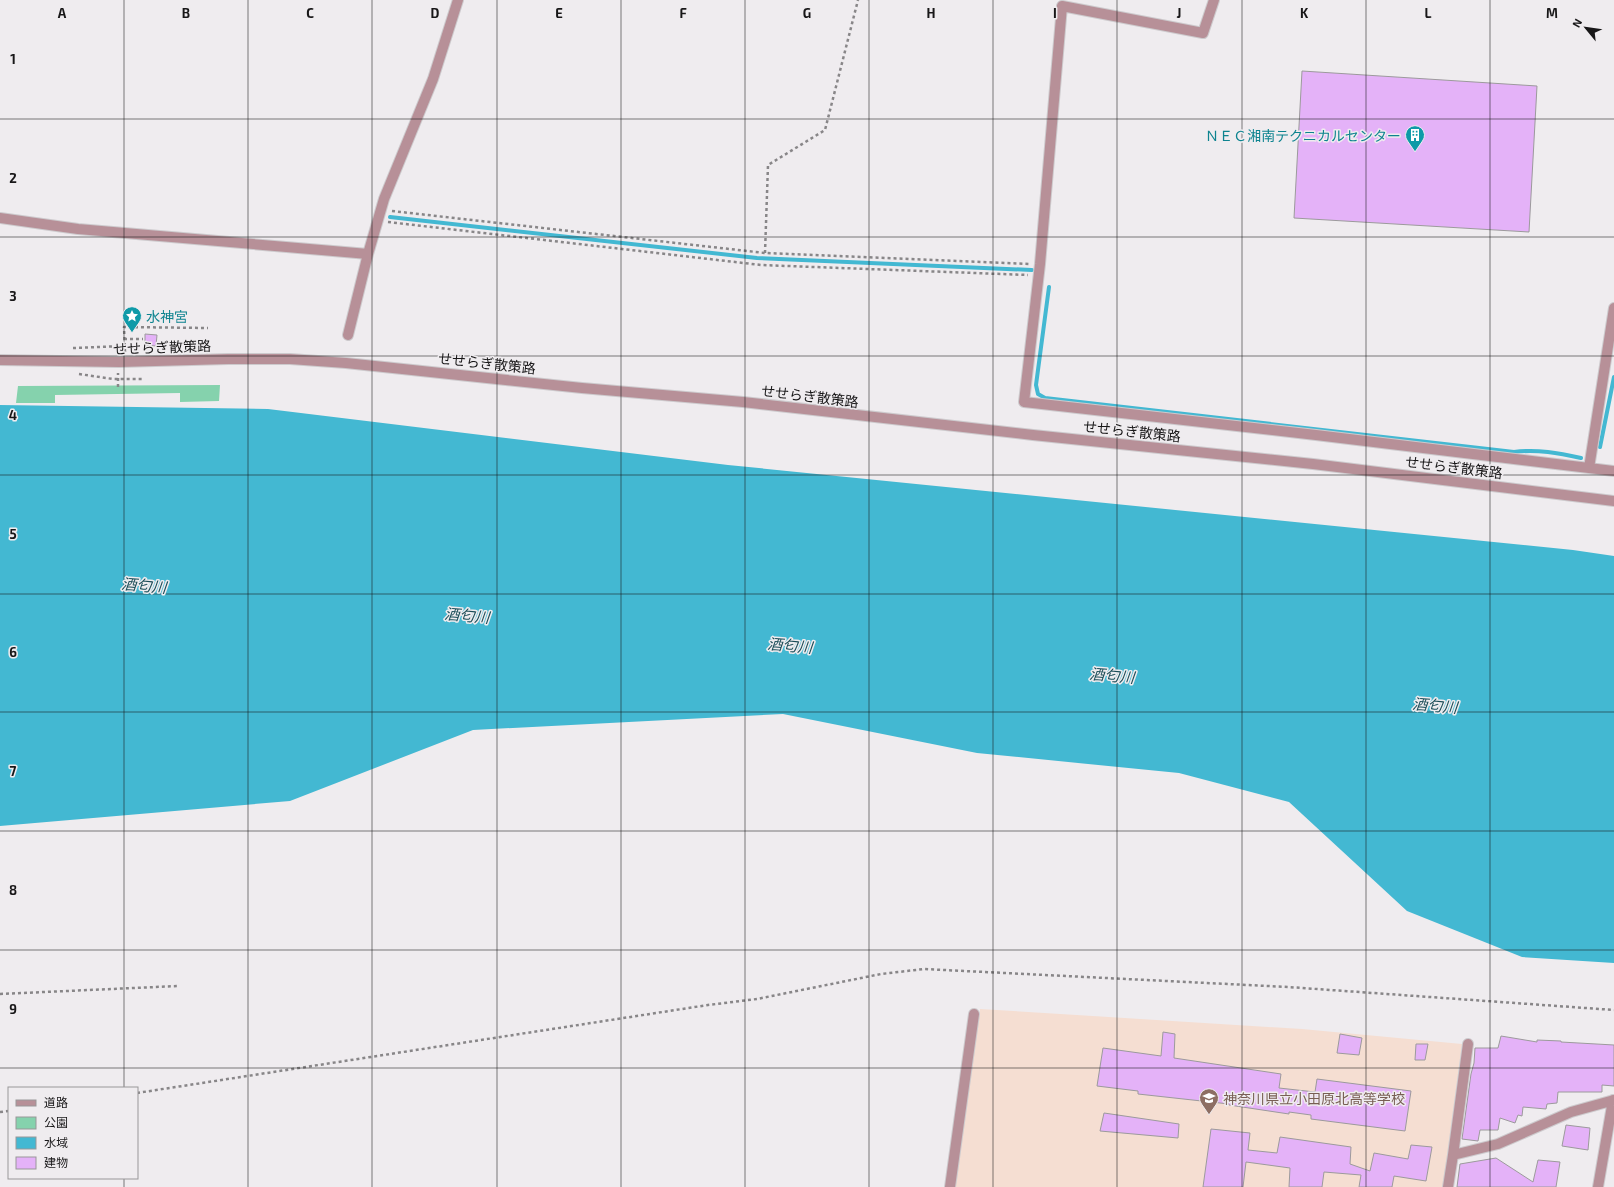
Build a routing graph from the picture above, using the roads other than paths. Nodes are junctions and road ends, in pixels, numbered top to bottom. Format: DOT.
graph roads {
  1 [pos="458,0"];
  2 [pos="1214,0"];
  3 [pos="0,218"];
  4 [pos="368,254"];
  5 [pos="1614,308"];
  6 [pos="348,335"];
  7 [pos="0,360"];
  8 [pos="1610,366"];
  9 [pos="1589,468"];
  10 [pos="1614,471"];
  11 [pos="1614,501"];
  12 [pos="974,1014"];
  13 [pos="1468,1044"];
  14 [pos="1614,1100"];
  15 [pos="1453,1155"];
  16 [pos="950,1187"];
  17 [pos="1448,1187"];
  18 [pos="1598,1187"];
  1 -- 4 [label="street"];
  2 -- 9 [label="street"];
  3 -- 4 [label="street"];
  4 -- 6 [label="street"];
  5 -- 8 [label="street"];
  7 -- 11 [label="street, せせらぎ散策路"];
  8 -- 9 [label="street"];
  9 -- 10 [label="street"];
  12 -- 16 [label="street"];
  13 -- 15 [label="street"];
  14 -- 15 [label="street"];
  14 -- 18 [label="street"];
  15 -- 17 [label="street"];
}
